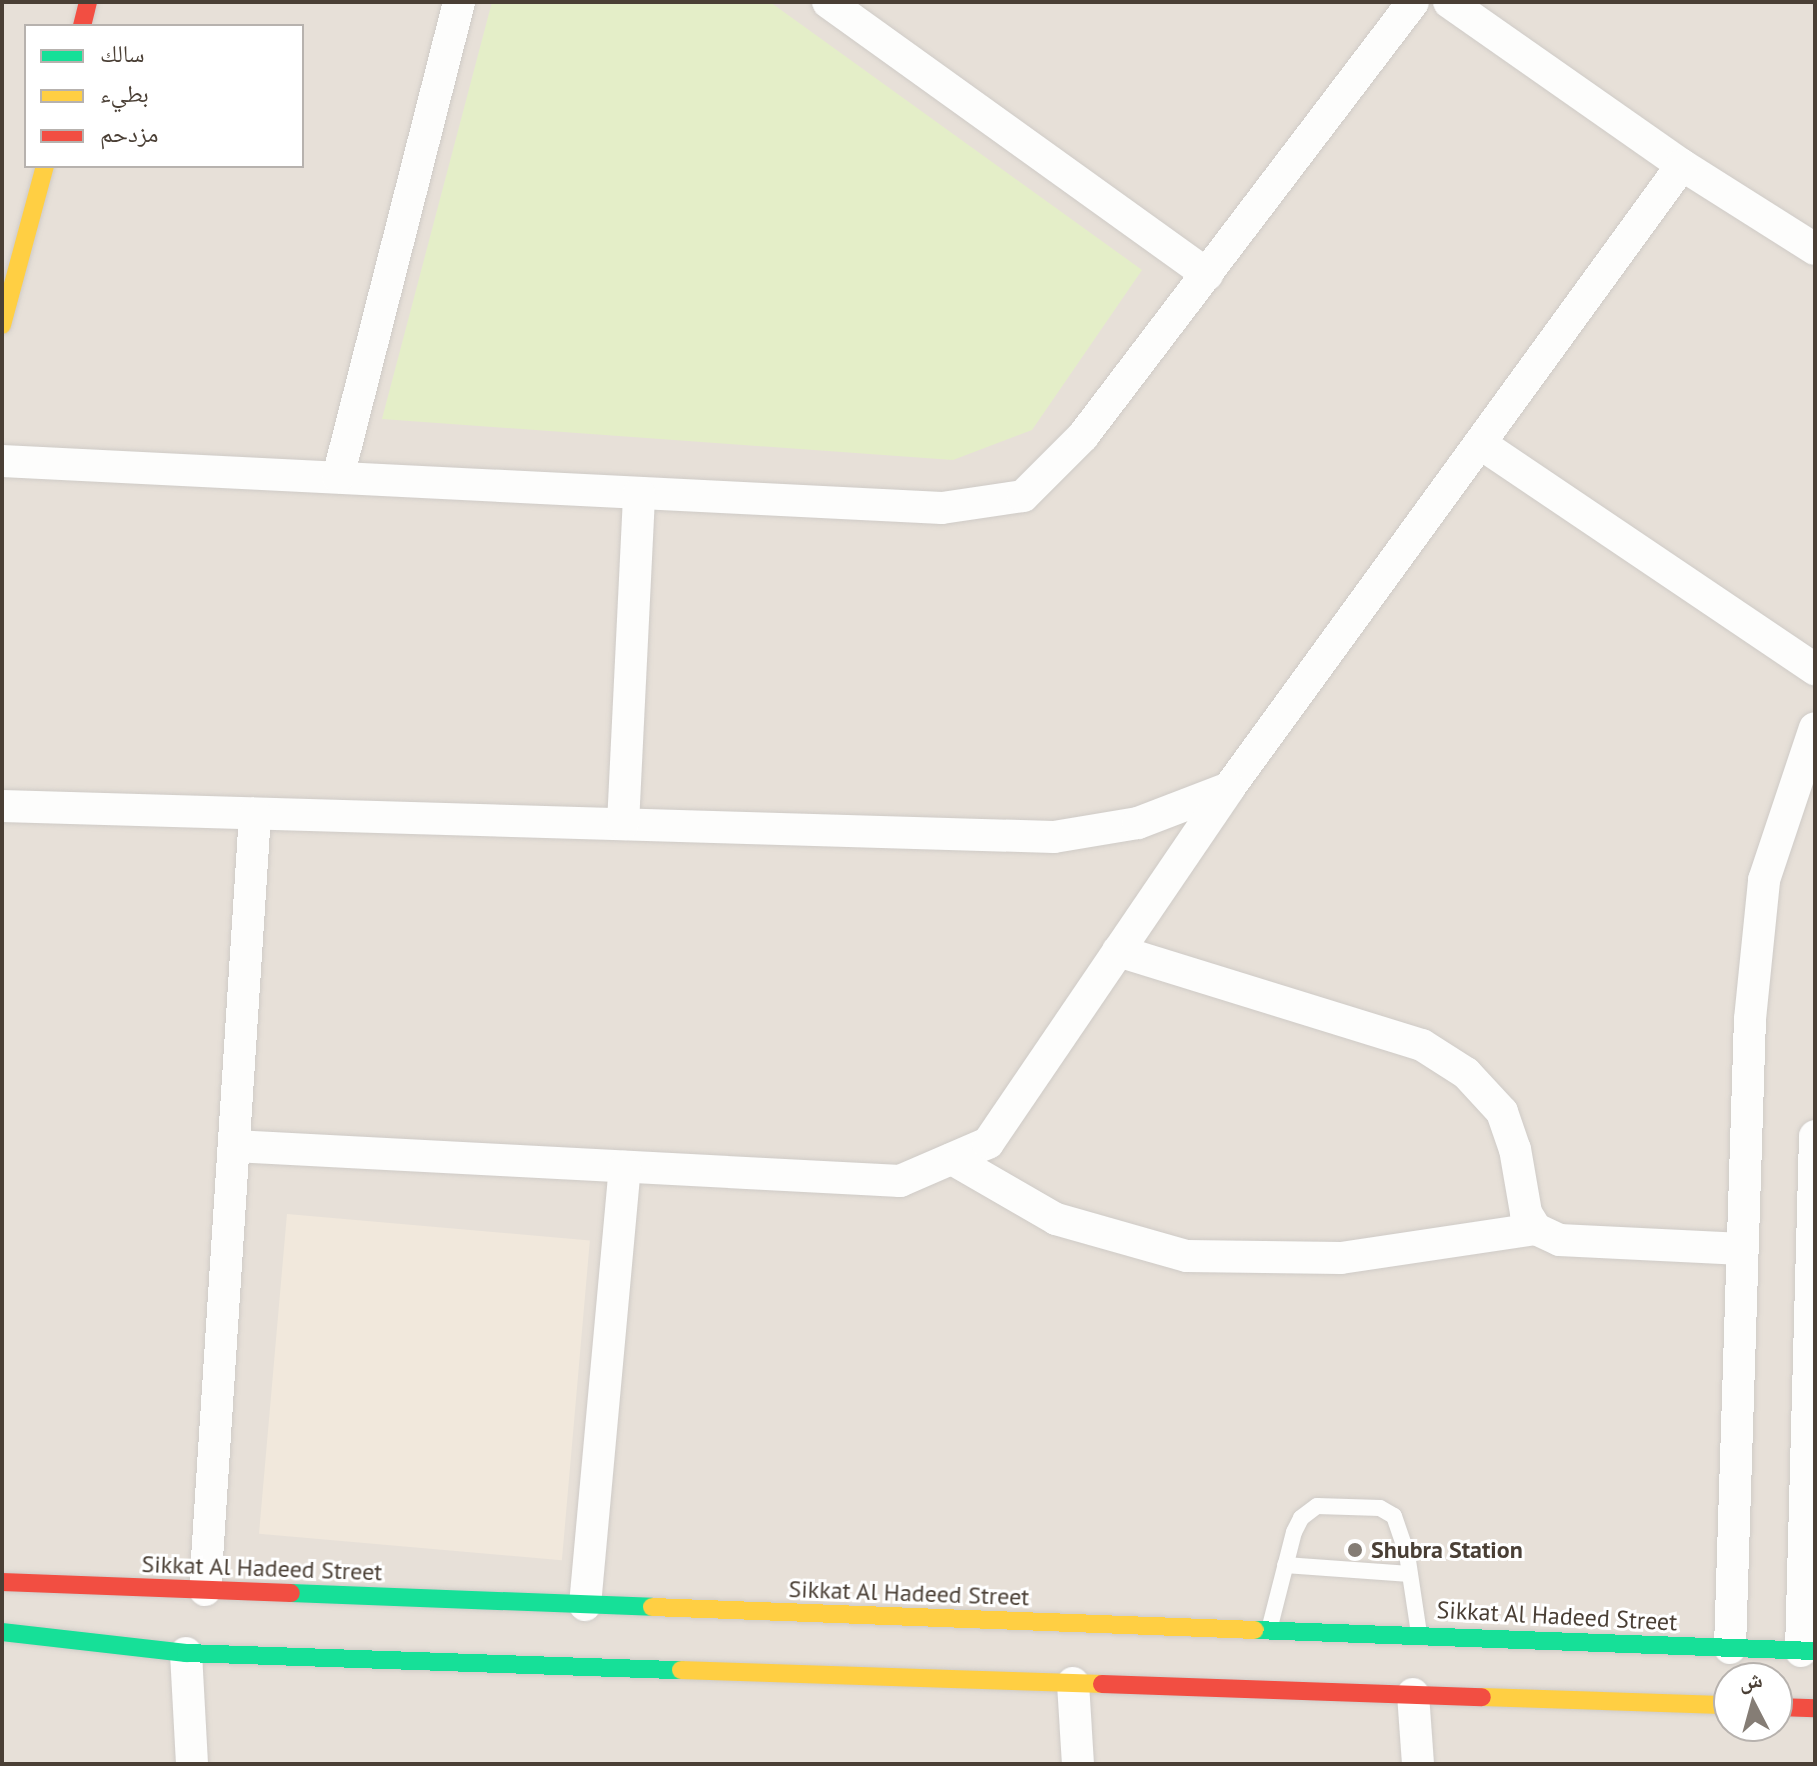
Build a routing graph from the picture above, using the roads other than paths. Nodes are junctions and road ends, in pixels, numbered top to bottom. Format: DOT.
graph roads {
  1 [pos="88,2"];
  2 [pos="459,2"];
  3 [pos="828,2"];
  4 [pos="1413,2"];
  5 [pos="1449,2"];
  6 [pos="82,24"];
  7 [pos="1682,165"];
  8 [pos="44,168"];
  9 [pos="1815,249"];
  10 [pos="1207,274"];
  11 [pos="2,325"];
  12 [pos="1481,444"];
  13 [pos="2,461"];
  14 [pos="338,477"];
  15 [pos="639,493"];
  16 [pos="1815,669"];
  17 [pos="1815,728"];
  18 [pos="1229,788"];
  19 [pos="2,806"];
  20 [pos="255,814"];
  21 [pos="623,824"];
  22 [pos="1118,951"];
  23 [pos="1815,1136"];
  24 [pos="234,1146"];
  25 [pos="952,1159"];
  26 [pos="625,1167"];
  27 [pos="1536,1229"];
  28 [pos="1742,1249"];
  29 [pos="1285,1565"];
  30 [pos="1410,1574"];
  31 [pos="2,1582"];
  32 [pos="205,1590"];
  33 [pos="585,1605"];
  34 [pos="1268,1631"];
  35 [pos="2,1632"];
  36 [pos="1419,1634"];
  37 [pos="1730,1648"];
  38 [pos="1808,1651"];
  39 [pos="186,1653"];
  40 [pos="1073,1683"];
  41 [pos="1413,1694"];
  42 [pos="1713,1704"];
  43 [pos="1793,1707"];
  44 [pos="1815,1708"];
  45 [pos="192,1764"];
  46 [pos="1078,1764"];
  47 [pos="1418,1764"];
  1 -- 6 [label="main road"];
  2 -- 14 [label="street"];
  3 -- 10 [label="street"];
  4 -- 10 [label="street"];
  5 -- 7 [label="street"];
  7 -- 9 [label="street"];
  7 -- 12 [label="street"];
  8 -- 11 [label="main road"];
  10 -- 15 [label="street"];
  12 -- 16 [label="street"];
  12 -- 18 [label="street"];
  13 -- 14 [label="street"];
  14 -- 15 [label="street"];
  15 -- 21 [label="street"];
  17 -- 28 [label="street"];
  18 -- 21 [label="street"];
  18 -- 22 [label="street"];
  19 -- 20 [label="street"];
  20 -- 21 [label="street"];
  20 -- 24 [label="street"];
  22 -- 25 [label="street"];
  22 -- 27 [label="street"];
  23 -- 38 [label="street"];
  24 -- 26 [label="street"];
  24 -- 32 [label="street"];
  25 -- 26 [label="street"];
  25 -- 27 [label="street"];
  26 -- 33 [label="street"];
  27 -- 28 [label="street"];
  28 -- 37 [label="street"];
  29 -- 30 [label="lane"];
  29 -- 30 [label="lane"];
  29 -- 34 [label="lane"];
  30 -- 36 [label="lane"];
  31 -- 32 [label="main road, Sikkat Al Hadeed Street"];
  32 -- 33 [label="main road, Sikkat Al Hadeed Street"];
  33 -- 34 [label="main road, Sikkat Al Hadeed Street"];
  34 -- 36 [label="main road, Sikkat Al Hadeed Street"];
  35 -- 39 [label="main road"];
  36 -- 37 [label="main road, Sikkat Al Hadeed Street"];
  37 -- 38 [label="main road, Sikkat Al Hadeed Street"];
  39 -- 40 [label="main road"];
  39 -- 45 [label="street"];
  40 -- 41 [label="main road"];
  40 -- 46 [label="street"];
  41 -- 42 [label="main road"];
  41 -- 47 [label="street"];
  43 -- 44 [label="main road"];
}
